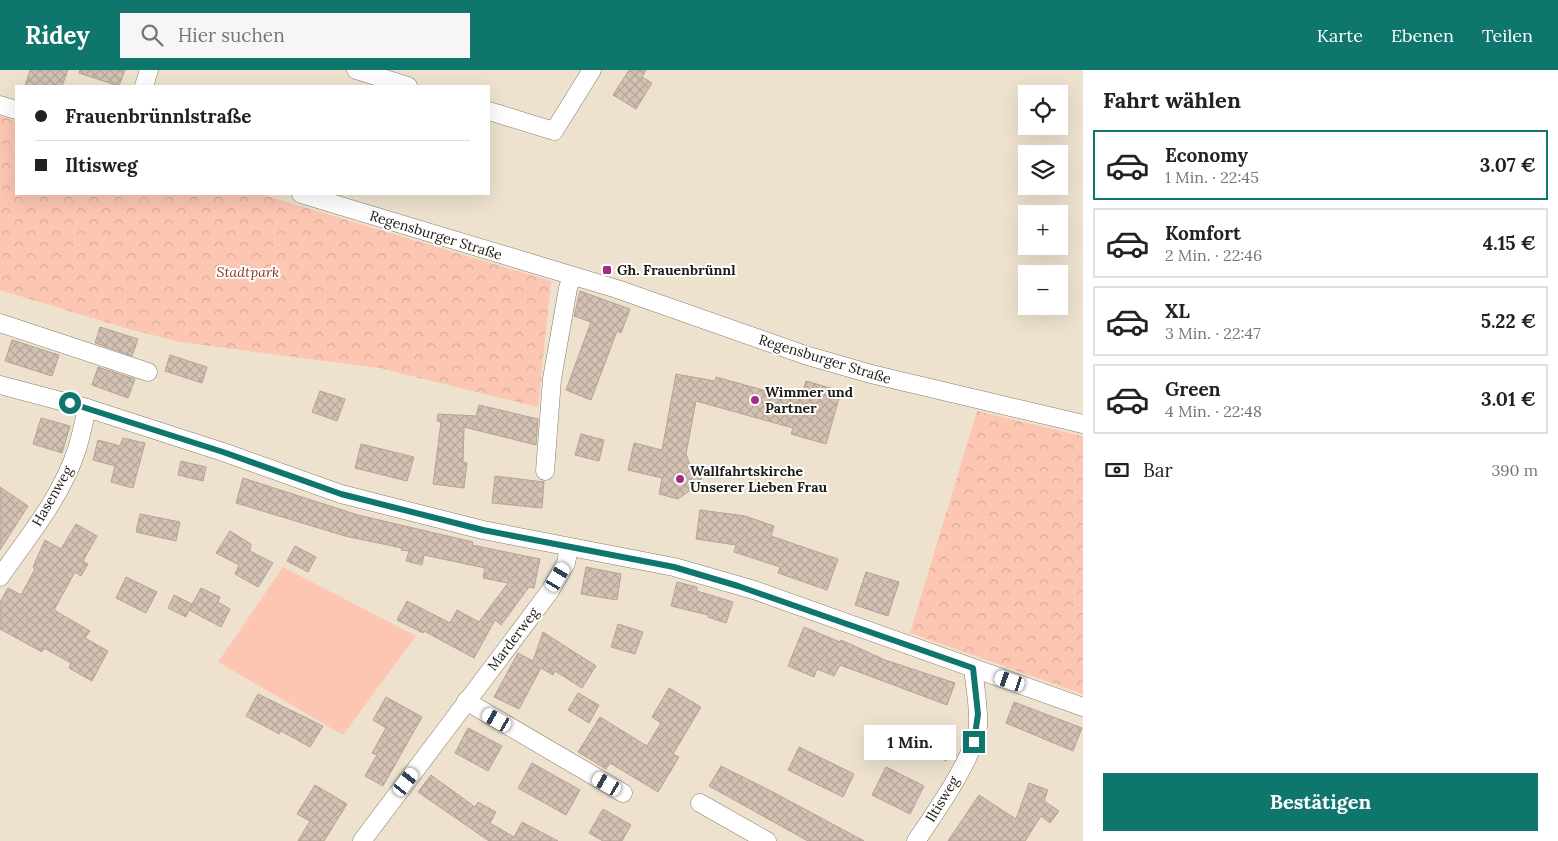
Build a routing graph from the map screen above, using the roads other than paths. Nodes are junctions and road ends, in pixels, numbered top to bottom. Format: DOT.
graph roads {
  1 [pos="149,70"];
  2 [pos="356,70"];
  3 [pos="592,70"];
  4 [pos="144,85"];
  5 [pos="405,85"];
  6 [pos="0,105"];
  7 [pos="15,110"];
  8 [pos="490,111"];
  9 [pos="303,195"];
  10 [pos="572,276"];
  11 [pos="0,323"];
  12 [pos="148,372"];
  13 [pos="0,385"];
  14 [pos="87,408"];
  15 [pos="1083,424"];
  16 [pos="545,471"];
  17 [pos="569,548"];
  18 [pos="0,577"];
  19 [pos="973,668"];
  20 [pos="466,701"];
  21 [pos="1083,707"];
  22 [pos="622,793"];
  23 [pos="700,803"];
  24 [pos="362,841"];
  25 [pos="767,841"];
  26 [pos="916,841"];
  1 -- 4 [label="street"];
  2 -- 5 [label="street"];
  3 -- 8 [label="street"];
  6 -- 7 [label="street"];
  9 -- 10 [label="street, Regensburger Straße"];
  10 -- 15 [label="street, Regensburger Straße"];
  10 -- 16 [label="street"];
  11 -- 12 [label="street"];
  13 -- 14 [label="street"];
  14 -- 17 [label="street"];
  14 -- 18 [label="street, Hasenweg"];
  17 -- 19 [label="street"];
  17 -- 20 [label="street, Marderweg"];
  19 -- 21 [label="street"];
  19 -- 26 [label="street, Iltisweg"];
  20 -- 22 [label="street"];
  20 -- 24 [label="street, Marderweg"];
  23 -- 25 [label="street"];
}
